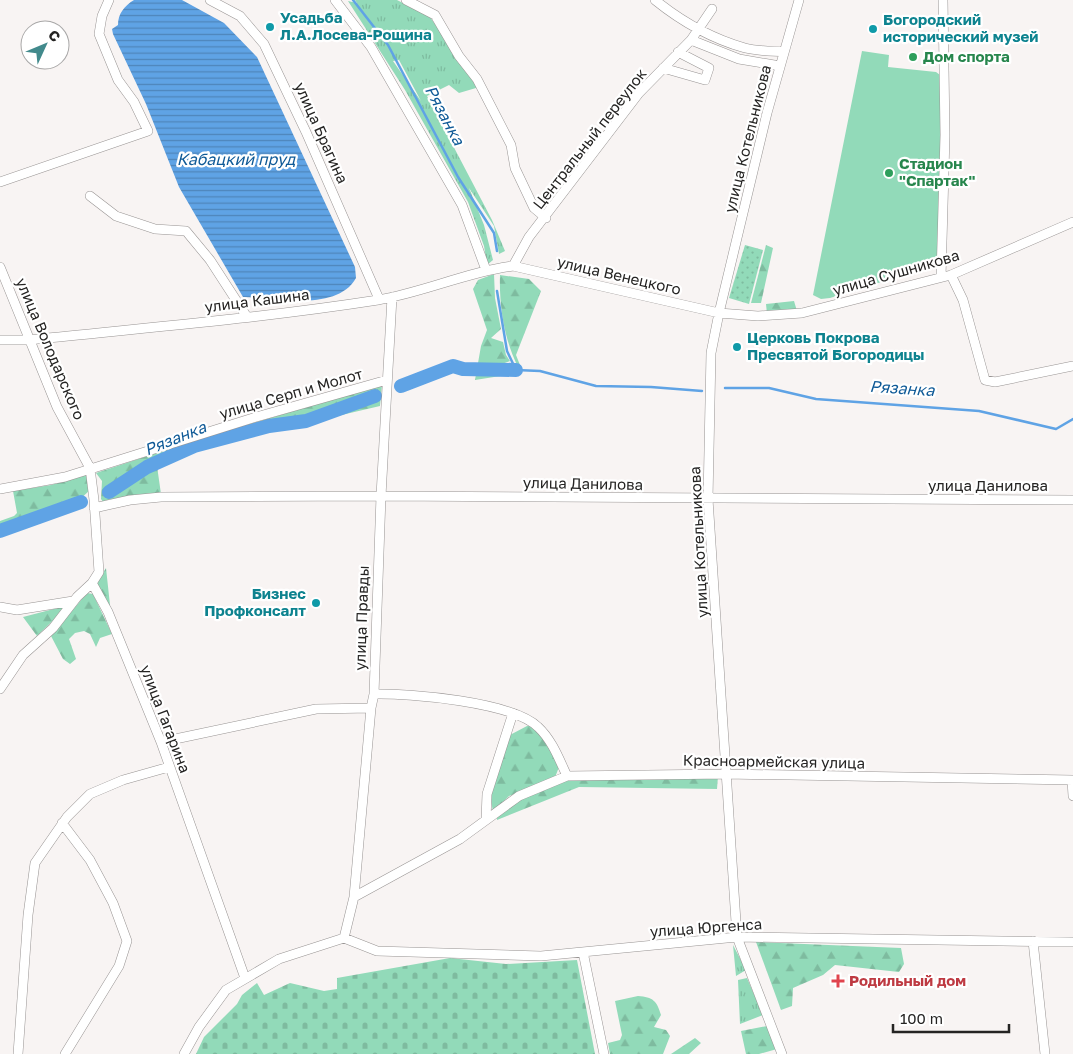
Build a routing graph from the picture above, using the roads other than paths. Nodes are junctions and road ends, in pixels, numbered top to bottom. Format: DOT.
graph roads {
  1 [pos="109,0"];
  2 [pos="210,0"];
  3 [pos="335,0"];
  4 [pos="406,0"];
  5 [pos="655,0"];
  6 [pos="799,0"];
  7 [pos="943,0"];
  8 [pos="712,9"];
  9 [pos="700,29"];
  10 [pos="691,40"];
  11 [pos="678,52"];
  12 [pos="784,52"];
  13 [pos="780,66"];
  14 [pos="663,68"];
  15 [pos="0,182"];
  16 [pos="90,196"];
  17 [pos="546,218"];
  18 [pos="1073,222"];
  19 [pos="513,266"];
  20 [pos="0,267"];
  21 [pos="486,270"];
  22 [pos="951,275"];
  23 [pos="941,277"];
  24 [pos="392,296"];
  25 [pos="378,299"];
  26 [pos="719,314"];
  27 [pos="247,317"];
  28 [pos="0,340"];
  29 [pos="29,340"];
  30 [pos="1073,366"];
  31 [pos="387,380"];
  32 [pos="90,468"];
  33 [pos="0,489"];
  34 [pos="381,496"];
  35 [pos="708,499"];
  36 [pos="1073,500"];
  37 [pos="94,508"];
  38 [pos="92,583"];
  39 [pos="73,602"];
  40 [pos="0,607"];
  41 [pos="0,689"];
  42 [pos="374,694"];
  43 [pos="371,708"];
  44 [pos="513,713"];
  45 [pos="161,742"];
  46 [pos="170,767"];
  47 [pos="726,774"];
  48 [pos="567,776"];
  49 [pos="1073,780"];
  50 [pos="1073,796"];
  51 [pos="486,820"];
  52 [pos="62,823"];
  53 [pos="354,898"];
  54 [pos="737,937"];
  55 [pos="344,938"];
  56 [pos="1033,941"];
  57 [pos="1073,942"];
  58 [pos="583,952"];
  59 [pos="245,978"];
  60 [pos="18,1054"];
  61 [pos="65,1054"];
  62 [pos="184,1054"];
  63 [pos="604,1054"];
  64 [pos="782,1054"];
  65 [pos="1045,1054"];
  1 -- 15 [label="street"];
  2 -- 25 [label="street, улица Брагина"];
  3 -- 21 [label="street"];
  4 -- 17 [label="street"];
  5 -- 9 [label="street"];
  6 -- 12 [label="street, улица Котельникова"];
  7 -- 23 [label="street"];
  8 -- 9 [label="street, Центральный переулок"];
  9 -- 10 [label="street, Центральный переулок"];
  9 -- 12 [label="street"];
  10 -- 11 [label="street, Центральный переулок"];
  10 -- 13 [label="street"];
  11 -- 14 [label="street, Центральный переулок"];
  11 -- 14 [label="street"];
  12 -- 13 [label="street, улица Котельникова"];
  13 -- 26 [label="street, улица Котельникова"];
  14 -- 17 [label="street, Центральный переулок"];
  16 -- 27 [label="street"];
  17 -- 19 [label="street, Центральный переулок"];
  18 -- 22 [label="street, улица Сушникова"];
  19 -- 21 [label="street, улица Кашина"];
  19 -- 26 [label="street, улица Венецкого"];
  20 -- 29 [label="street, улица Володарского"];
  21 -- 24 [label="street, улица Кашина"];
  22 -- 23 [label="street, улица Сушникова"];
  22 -- 30 [label="street"];
  23 -- 26 [label="street, улица Сушникова"];
  24 -- 25 [label="street, улица Кашина"];
  24 -- 31 [label="street, улица Правды"];
  25 -- 27 [label="street, улица Кашина"];
  26 -- 35 [label="street, улица Котельникова"];
  27 -- 29 [label="street, улица Кашина"];
  28 -- 29 [label="street, улица Кашина"];
  29 -- 32 [label="street, улица Володарского"];
  31 -- 32 [label="street, улица Серп и Молот"];
  31 -- 34 [label="street, улица Правды"];
  32 -- 33 [label="street, улица Серп и Молот"];
  32 -- 37 [label="street"];
  34 -- 35 [label="street, улица Данилова"];
  34 -- 37 [label="street, улица Данилова"];
  34 -- 42 [label="street, улица Правды"];
  35 -- 36 [label="street, улица Данилова"];
  35 -- 47 [label="street, улица Котельникова"];
  37 -- 38 [label="street"];
  38 -- 39 [label="street"];
  38 -- 45 [label="street, улица Гагарина"];
  39 -- 40 [label="street"];
  39 -- 41 [label="street"];
  42 -- 43 [label="street, улица Правды"];
  42 -- 44 [label="street"];
  43 -- 45 [label="street"];
  43 -- 53 [label="street, улица Правды"];
  44 -- 48 [label="street"];
  44 -- 51 [label="street"];
  45 -- 46 [label="street, улица Гагарина"];
  46 -- 52 [label="street"];
  46 -- 59 [label="street, улица Гагарина"];
  47 -- 48 [label="street, Красноармейская улица"];
  47 -- 49 [label="street, Красноармейская улица"];
  47 -- 54 [label="street, улица Котельникова"];
  48 -- 51 [label="street, Красноармейская улица"];
  49 -- 50 [label="street"];
  51 -- 53 [label="street, Красноармейская улица"];
  52 -- 60 [label="street"];
  52 -- 61 [label="street"];
  53 -- 55 [label="street, улица Правды"];
  54 -- 56 [label="street, улица Юргенса"];
  54 -- 58 [label="street, улица Юргенса"];
  54 -- 64 [label="street, улица Котельникова"];
  55 -- 58 [label="street, улица Юргенса"];
  55 -- 59 [label="street"];
  56 -- 57 [label="street, улица Юргенса"];
  56 -- 65 [label="street"];
  58 -- 63 [label="street"];
  59 -- 62 [label="street"];
}
